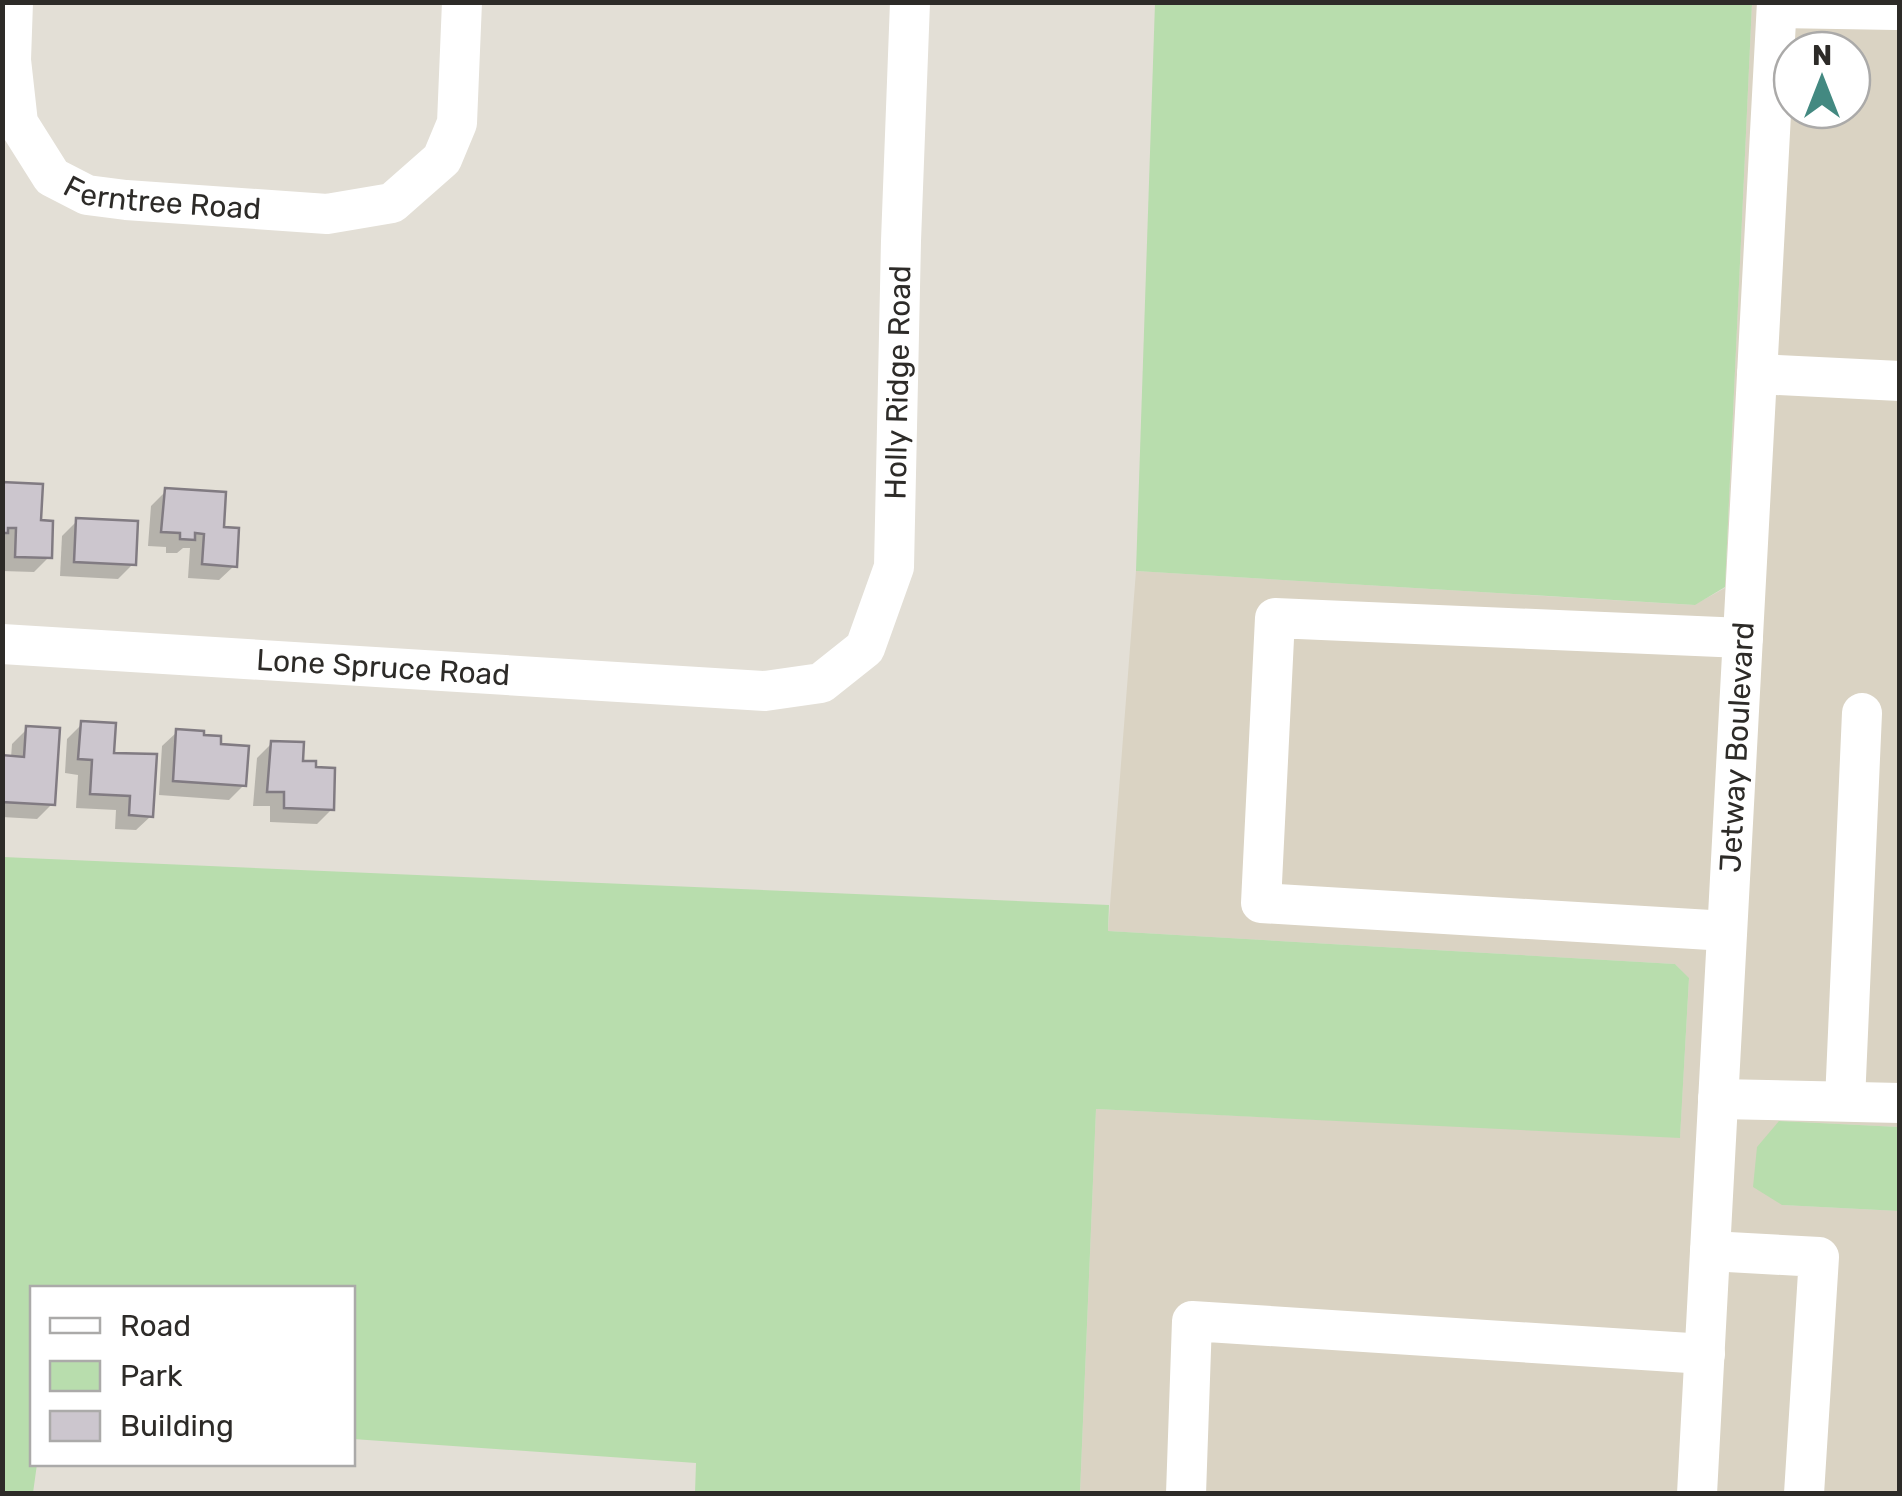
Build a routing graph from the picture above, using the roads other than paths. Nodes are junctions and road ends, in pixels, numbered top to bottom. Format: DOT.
graph roads {
  1 [pos="14,2"];
  2 [pos="462,2"];
  3 [pos="910,2"];
  4 [pos="1777,5"];
  5 [pos="1897,7"];
  6 [pos="1757,374"];
  7 [pos="1900,381"];
  8 [pos="1743,638"];
  9 [pos="2,644"];
  10 [pos="765,691"];
  11 [pos="1862,713"];
  12 [pos="1728,931"];
  13 [pos="1718,1099"];
  14 [pos="1844,1102"];
  15 [pos="1900,1102"];
  16 [pos="1710,1252"];
  17 [pos="1704,1354"];
  18 [pos="1186,1494"];
  19 [pos="1697,1494"];
  20 [pos="1804,1494"];
  1 -- 2 [label="street, Ferntree Road"];
  3 -- 10 [label="street, Holly Ridge Road"];
  4 -- 5 [label="street"];
  4 -- 6 [label="street, Jetway Boulevard"];
  6 -- 7 [label="street"];
  6 -- 8 [label="street, Jetway Boulevard"];
  8 -- 12 [label="street, Jetway Boulevard"];
  8 -- 12 [label="street"];
  9 -- 10 [label="street, Lone Spruce Road"];
  11 -- 14 [label="street"];
  12 -- 13 [label="street, Jetway Boulevard"];
  13 -- 14 [label="street"];
  13 -- 16 [label="street, Jetway Boulevard"];
  14 -- 15 [label="street"];
  16 -- 17 [label="street, Jetway Boulevard"];
  16 -- 20 [label="street"];
  17 -- 18 [label="street"];
  17 -- 19 [label="street, Jetway Boulevard"];
}
